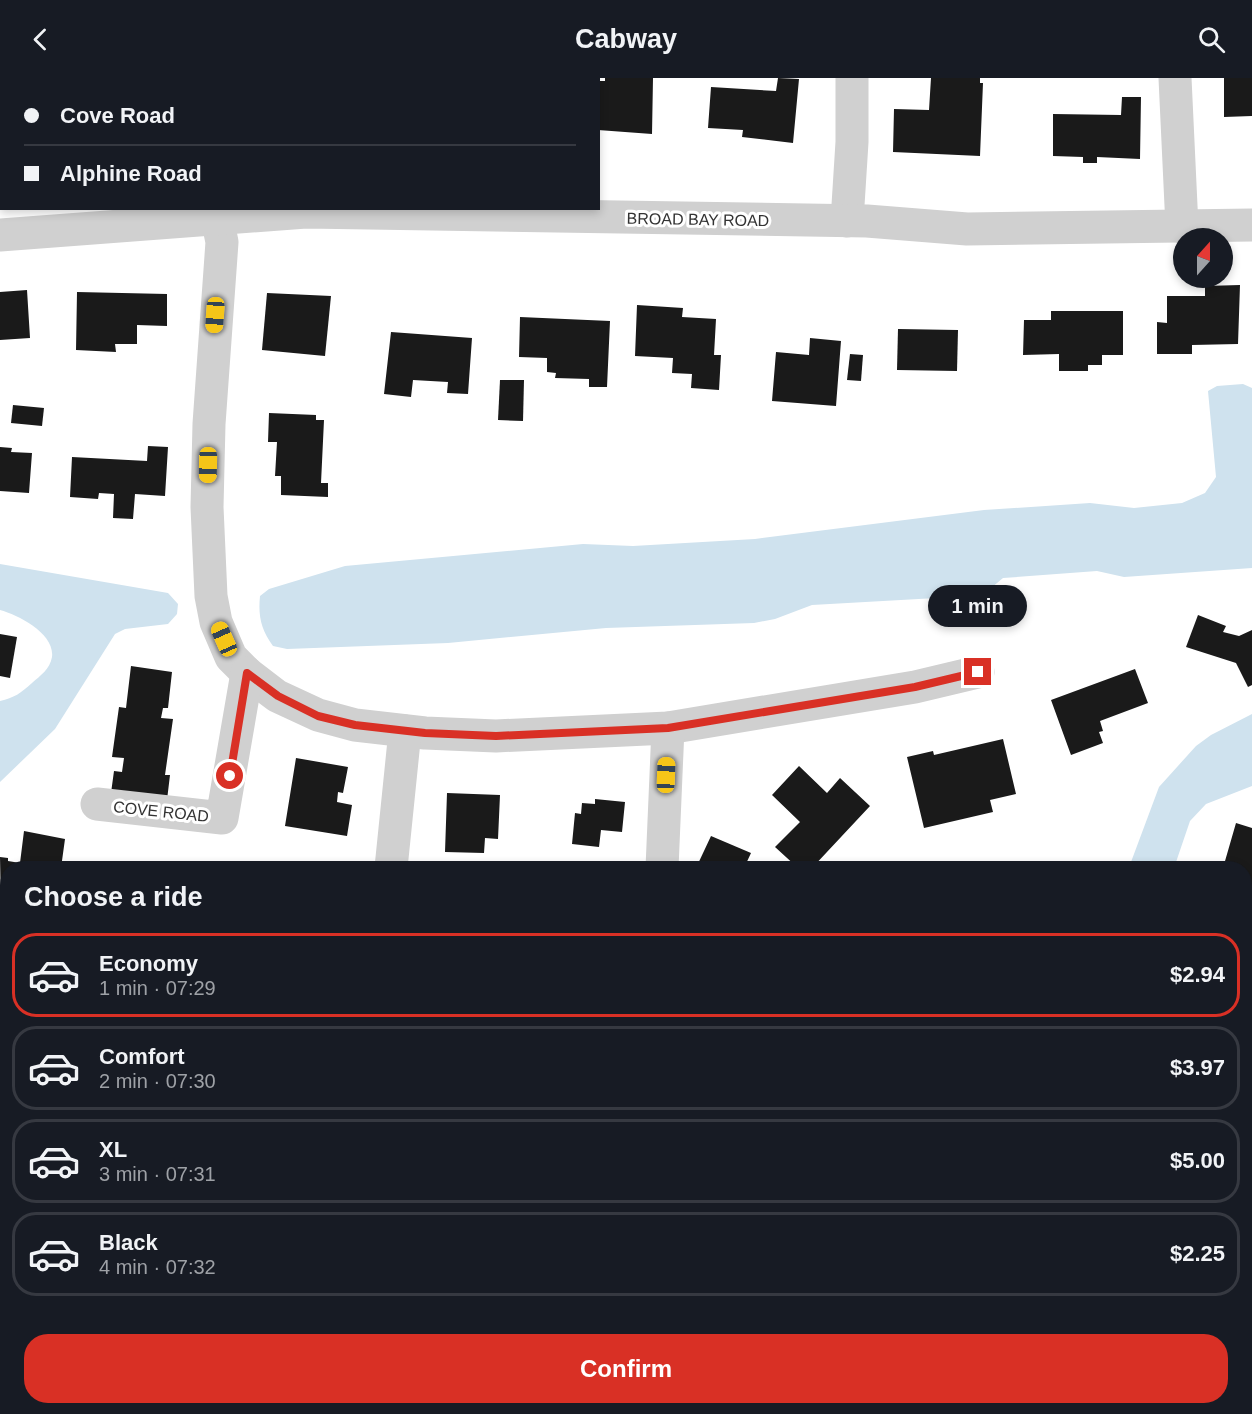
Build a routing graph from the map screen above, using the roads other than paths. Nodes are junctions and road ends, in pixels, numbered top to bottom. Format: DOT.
graph roads {
  1 [pos="852,78"];
  2 [pos="1175,78"];
  3 [pos="216,213"];
  4 [pos="847,221"];
  5 [pos="1252,225"];
  6 [pos="1182,227"];
  7 [pos="0,235"];
  8 [pos="978,672"];
  9 [pos="247,673"];
  10 [pos="668,728"];
  11 [pos="405,731"];
  12 [pos="97,804"];
  13 [pos="393,861"];
  14 [pos="662,861"];
  1 -- 4 [label="street"];
  2 -- 6 [label="street"];
  3 -- 4 [label="street, BROAD BAY ROAD"];
  3 -- 7 [label="street, BROAD BAY ROAD"];
  3 -- 9 [label="street"];
  4 -- 6 [label="street, BROAD BAY ROAD"];
  5 -- 6 [label="street, BROAD BAY ROAD"];
  8 -- 10 [label="street"];
  9 -- 11 [label="street"];
  9 -- 12 [label="street, COVE ROAD"];
  10 -- 11 [label="street"];
  10 -- 14 [label="street"];
  11 -- 13 [label="street"];
}
